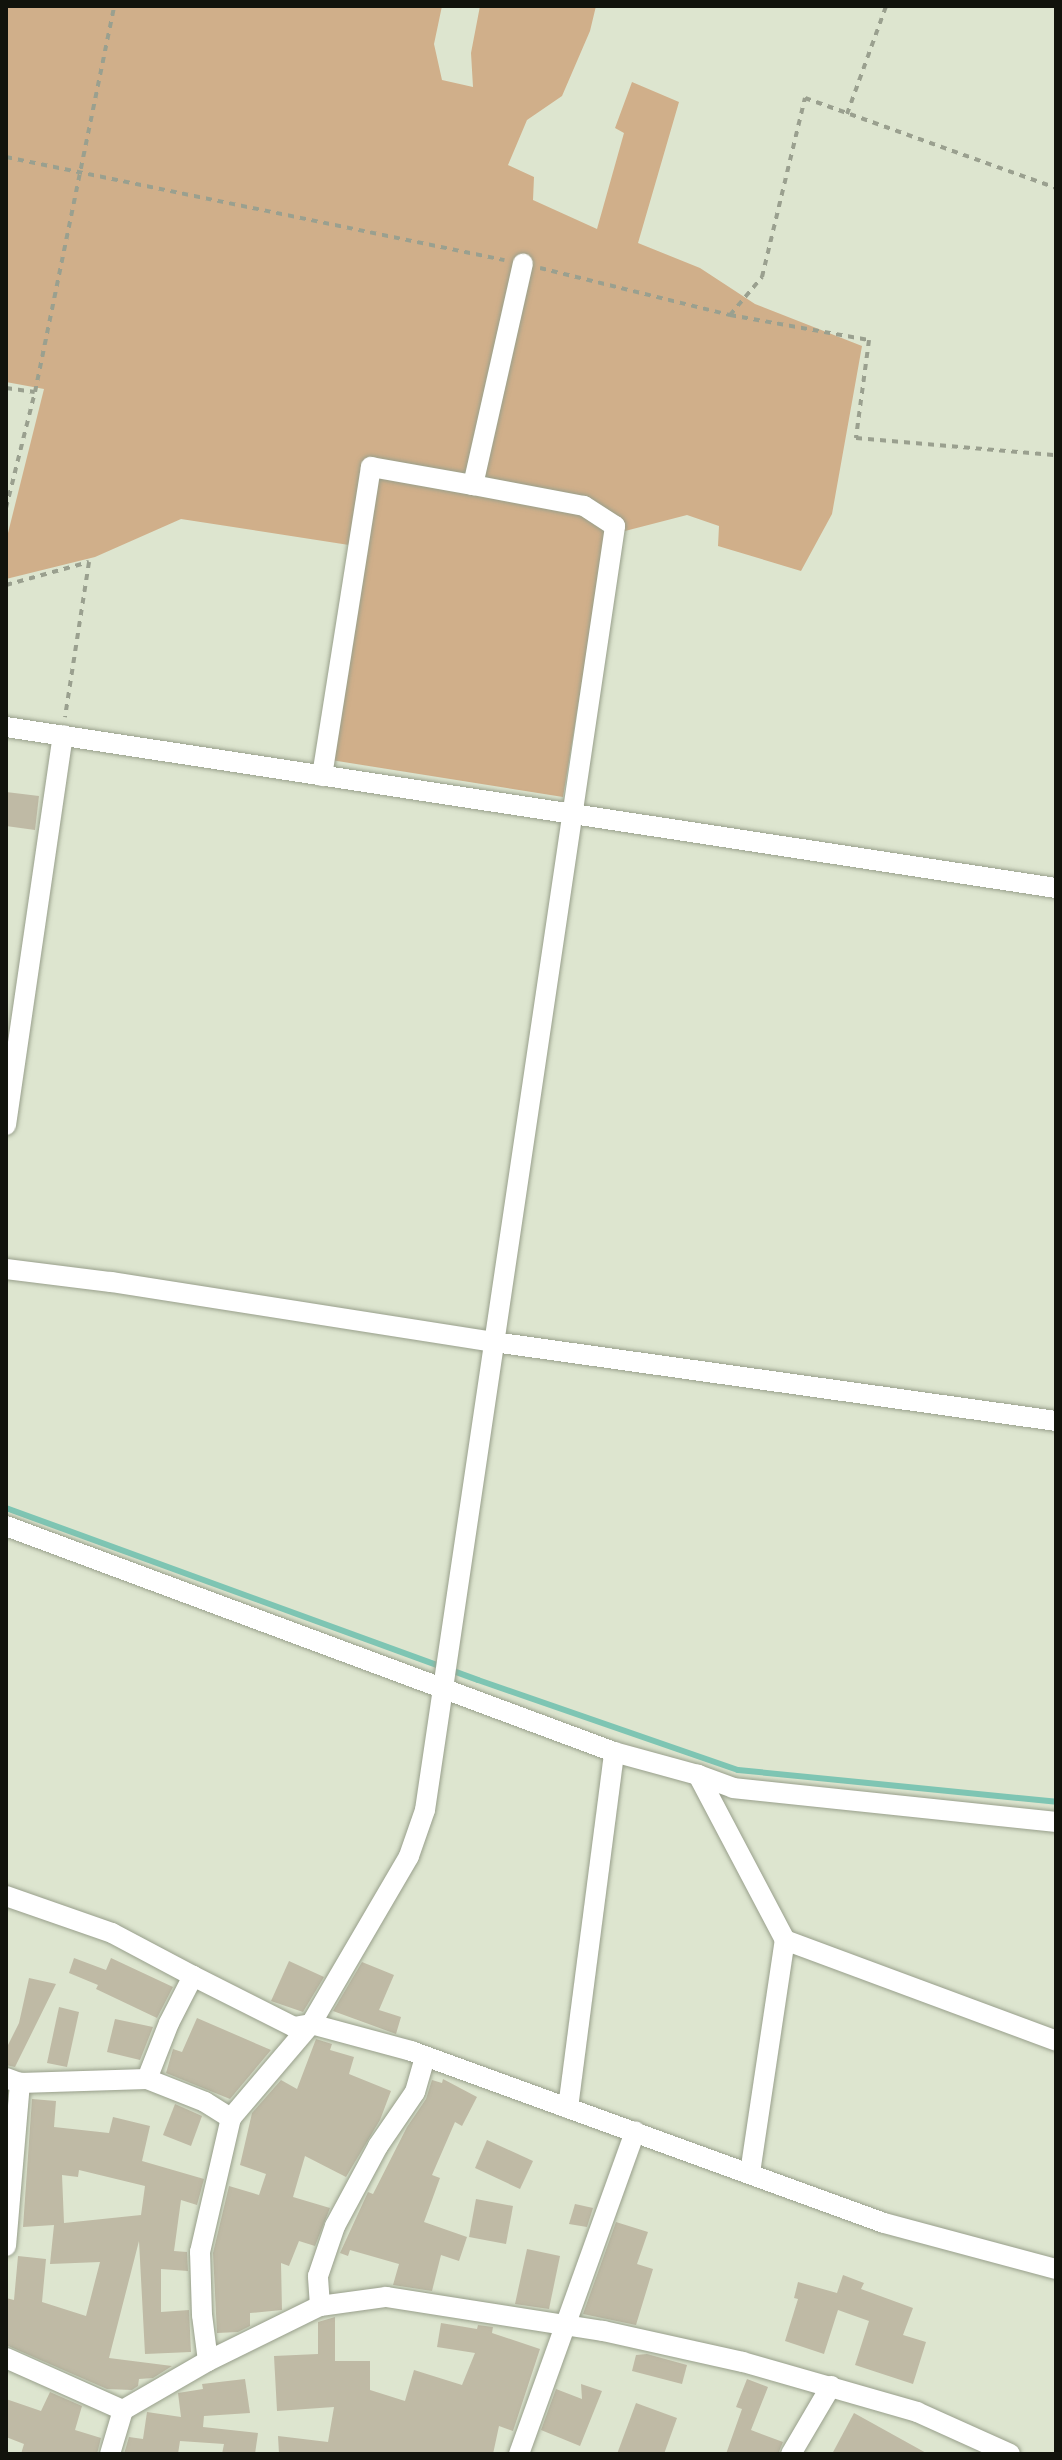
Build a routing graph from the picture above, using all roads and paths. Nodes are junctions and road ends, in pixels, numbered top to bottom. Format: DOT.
graph roads {
  1 [pos="114,6"];
  2 [pos="886,6"];
  3 [pos="847,114"];
  4 [pos="6,157"];
  5 [pos="78,172"];
  6 [pos="1056,188"];
  7 [pos="523,264"];
  8 [pos="730,315"];
  9 [pos="6,388"];
  10 [pos="35,392"];
  11 [pos="1056,455"];
  12 [pos="473,485"];
  13 [pos="6,508"];
  14 [pos="6,585"];
  15 [pos="6,727"];
  16 [pos="63,735"];
  17 [pos="322,776"];
  18 [pos="570,815"];
  19 [pos="1056,888"];
  20 [pos="6,1125"];
  21 [pos="6,1269"];
  22 [pos="494,1342"];
  23 [pos="1056,1421"];
  24 [pos="6,1526"];
  25 [pos="442,1685"];
  26 [pos="614,1752"];
  27 [pos="698,1775"];
  28 [pos="1056,1822"];
  29 [pos="6,1896"];
  30 [pos="785,1940"];
  31 [pos="193,1976"];
  32 [pos="311,2024"];
  33 [pos="1056,2041"];
  34 [pos="425,2056"];
  35 [pos="147,2079"];
  36 [pos="13,2080"];
  37 [pos="568,2108"];
  38 [pos="231,2118"];
  39 [pos="635,2131"];
  40 [pos="750,2173"];
  41 [pos="6,2246"];
  42 [pos="1056,2269"];
  43 [pos="320,2306"];
  44 [pos="565,2326"];
  45 [pos="6,2358"];
  46 [pos="208,2361"];
  47 [pos="831,2386"];
  48 [pos="123,2410"];
  49 [pos="110,2454"];
  50 [pos="519,2454"];
  51 [pos="791,2454"];
  52 [pos="1010,2454"];
  1 -- 5 [label="path"];
  2 -- 3 [label="path"];
  3 -- 6 [label="path"];
  3 -- 8 [label="path"];
  4 -- 5 [label="path"];
  5 -- 7 [label="path"];
  5 -- 10 [label="path"];
  7 -- 8 [label="path"];
  7 -- 12 [label="street"];
  8 -- 11 [label="path"];
  9 -- 10 [label="path"];
  10 -- 13 [label="path"];
  12 -- 17 [label="street"];
  12 -- 18 [label="street"];
  14 -- 16 [label="path"];
  15 -- 16 [label="street"];
  16 -- 17 [label="street"];
  16 -- 20 [label="street"];
  17 -- 18 [label="street"];
  18 -- 19 [label="street"];
  18 -- 22 [label="street"];
  21 -- 22 [label="street"];
  22 -- 23 [label="street"];
  22 -- 25 [label="street"];
  24 -- 25 [label="street"];
  25 -- 26 [label="street"];
  25 -- 32 [label="street"];
  26 -- 27 [label="street"];
  26 -- 37 [label="street"];
  27 -- 28 [label="street"];
  27 -- 30 [label="street"];
  29 -- 31 [label="street"];
  30 -- 33 [label="street"];
  30 -- 40 [label="street"];
  31 -- 32 [label="street"];
  31 -- 35 [label="street"];
  32 -- 34 [label="street"];
  32 -- 38 [label="street"];
  34 -- 37 [label="street"];
  34 -- 43 [label="street"];
  35 -- 36 [label="street"];
  35 -- 38 [label="street"];
  36 -- 41 [label="street"];
  37 -- 39 [label="street"];
  38 -- 46 [label="street"];
  39 -- 40 [label="street"];
  39 -- 44 [label="street"];
  40 -- 42 [label="street"];
  43 -- 44 [label="street"];
  43 -- 46 [label="street"];
  44 -- 47 [label="street"];
  44 -- 50 [label="street"];
  45 -- 48 [label="street"];
  46 -- 48 [label="street"];
  47 -- 51 [label="street"];
  47 -- 52 [label="street"];
  48 -- 49 [label="street"];
}
